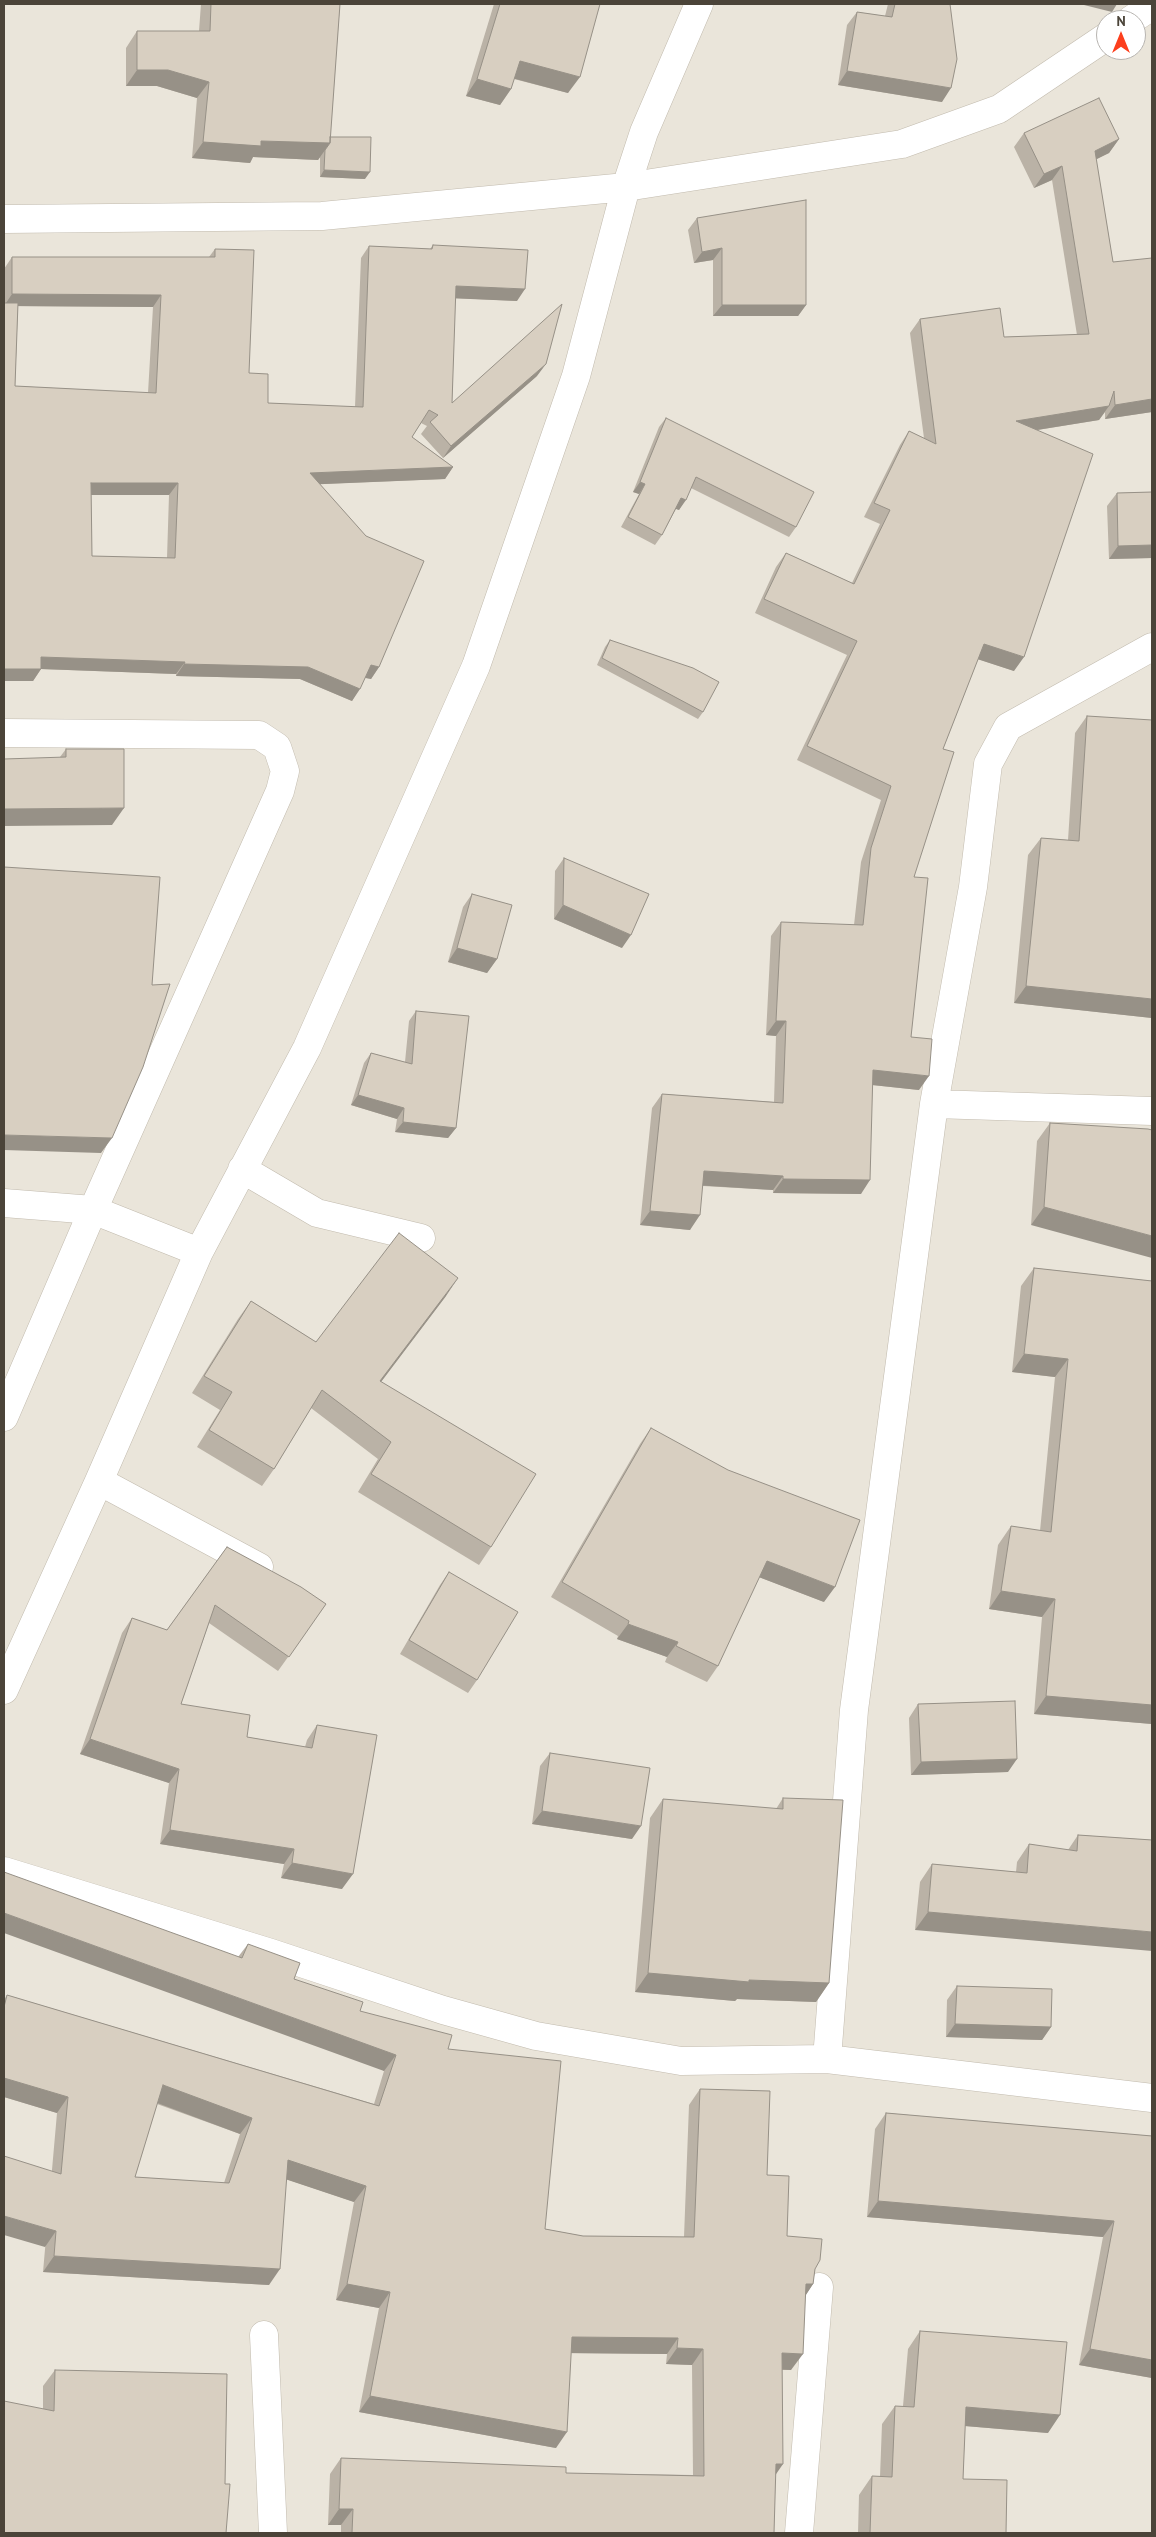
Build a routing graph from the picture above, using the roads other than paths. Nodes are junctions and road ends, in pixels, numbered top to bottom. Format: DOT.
graph roads {
  1 [pos="699,4"];
  2 [pos="1096,44"];
  3 [pos="626,187"];
  4 [pos="4,219"];
  5 [pos="1152,647"];
  6 [pos="4,733"];
  7 [pos="934,1104"];
  8 [pos="1152,1111"];
  9 [pos="242,1169"];
  10 [pos="4,1203"];
  11 [pos="93,1210"];
  12 [pos="421,1238"];
  13 [pos="200,1252"];
  14 [pos="4,1418"];
  15 [pos="99,1481"];
  16 [pos="282,1579"];
  17 [pos="4,1690"];
  18 [pos="4,1871"];
  19 [pos="827,2059"];
  20 [pos="1152,2098"];
  21 [pos="819,2287"];
  22 [pos="264,2336"];
  23 [pos="273,2533"];
  24 [pos="799,2533"];
  1 -- 3 [label="street"];
  2 -- 3 [label="street"];
  3 -- 4 [label="street"];
  3 -- 9 [label="street"];
  5 -- 7 [label="street"];
  6 -- 11 [label="street"];
  7 -- 8 [label="street"];
  7 -- 19 [label="street"];
  9 -- 12 [label="street"];
  9 -- 13 [label="street"];
  10 -- 11 [label="street"];
  11 -- 13 [label="street"];
  11 -- 14 [label="street"];
  13 -- 15 [label="street"];
  15 -- 16 [label="street"];
  15 -- 17 [label="street"];
  18 -- 19 [label="street"];
  19 -- 20 [label="street"];
  21 -- 24 [label="street"];
  22 -- 23 [label="street"];
}
